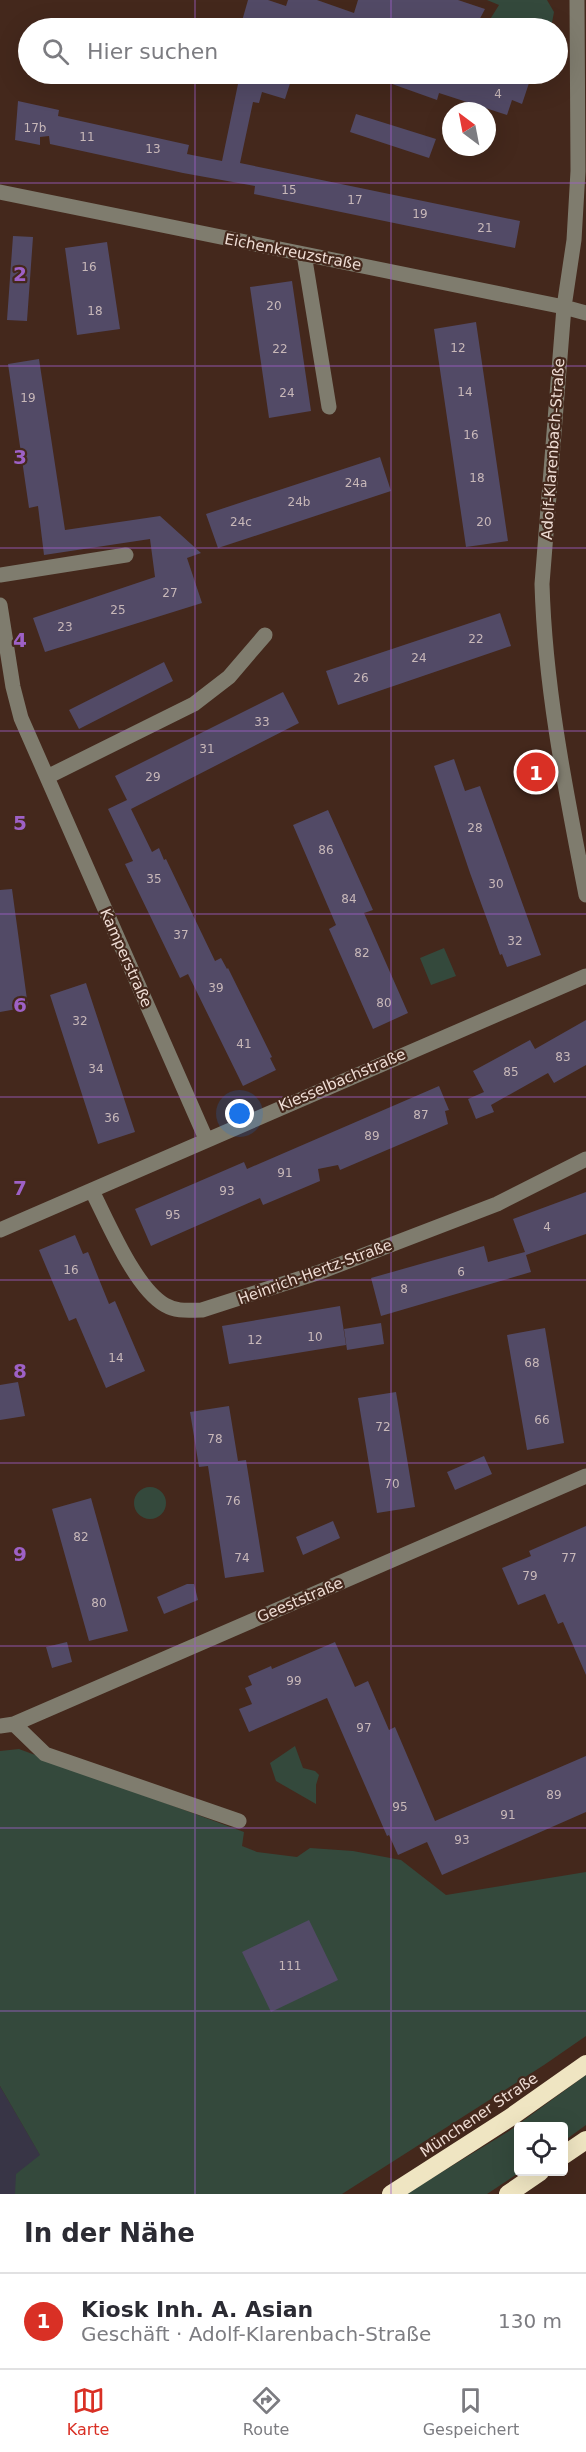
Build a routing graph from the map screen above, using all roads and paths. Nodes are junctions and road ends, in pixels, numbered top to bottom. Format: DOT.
graph roads {
  1 [pos="577,0"];
  2 [pos="0,192"];
  3 [pos="304,254"];
  4 [pos="564,306"];
  5 [pos="586,313"];
  6 [pos="329,407"];
  7 [pos="126,555"];
  8 [pos="0,575"];
  9 [pos="0,605"];
  10 [pos="265,634"];
  11 [pos="47,777"];
  12 [pos="586,895"];
  13 [pos="586,976"];
  14 [pos="206,1139"];
  15 [pos="586,1160"];
  16 [pos="92,1191"];
  17 [pos="0,1230"];
  18 [pos="586,1476"];
  19 [pos="7,1725"];
  20 [pos="239,1821"];
  21 [pos="586,2064"];
  22 [pos="586,2140"];
  23 [pos="568,2152"];
  24 [pos="534,2176"];
  25 [pos="391,2194"];
  26 [pos="508,2194"];
  1 -- 4 [label="street, Adolf-Klarenbach-Straße"];
  2 -- 3 [label="street, Eichenkreuzstraße"];
  3 -- 4 [label="street, Eichenkreuzstraße"];
  3 -- 6 [label="street"];
  4 -- 5 [label="street, Eichenkreuzstraße"];
  4 -- 12 [label="street, Adolf-Klarenbach-Straße"];
  7 -- 8 [label="street"];
  9 -- 11 [label="street, Kamperstraße"];
  10 -- 11 [label="street"];
  11 -- 14 [label="street, Kamperstraße"];
  13 -- 14 [label="street, Kiesselbachstraße"];
  14 -- 16 [label="street, Kiesselbachstraße"];
  15 -- 16 [label="street, Heinrich-Hertz-Straße"];
  16 -- 17 [label="street, Kiesselbachstraße"];
  18 -- 19 [label="street, Geeststraße"];
  19 -- 20 [label="street, Geeststraße"];
  21 -- 25 [label="highway, Münchener Straße"];
  22 -- 23 [label="highway"];
  24 -- 26 [label="highway"];
}
